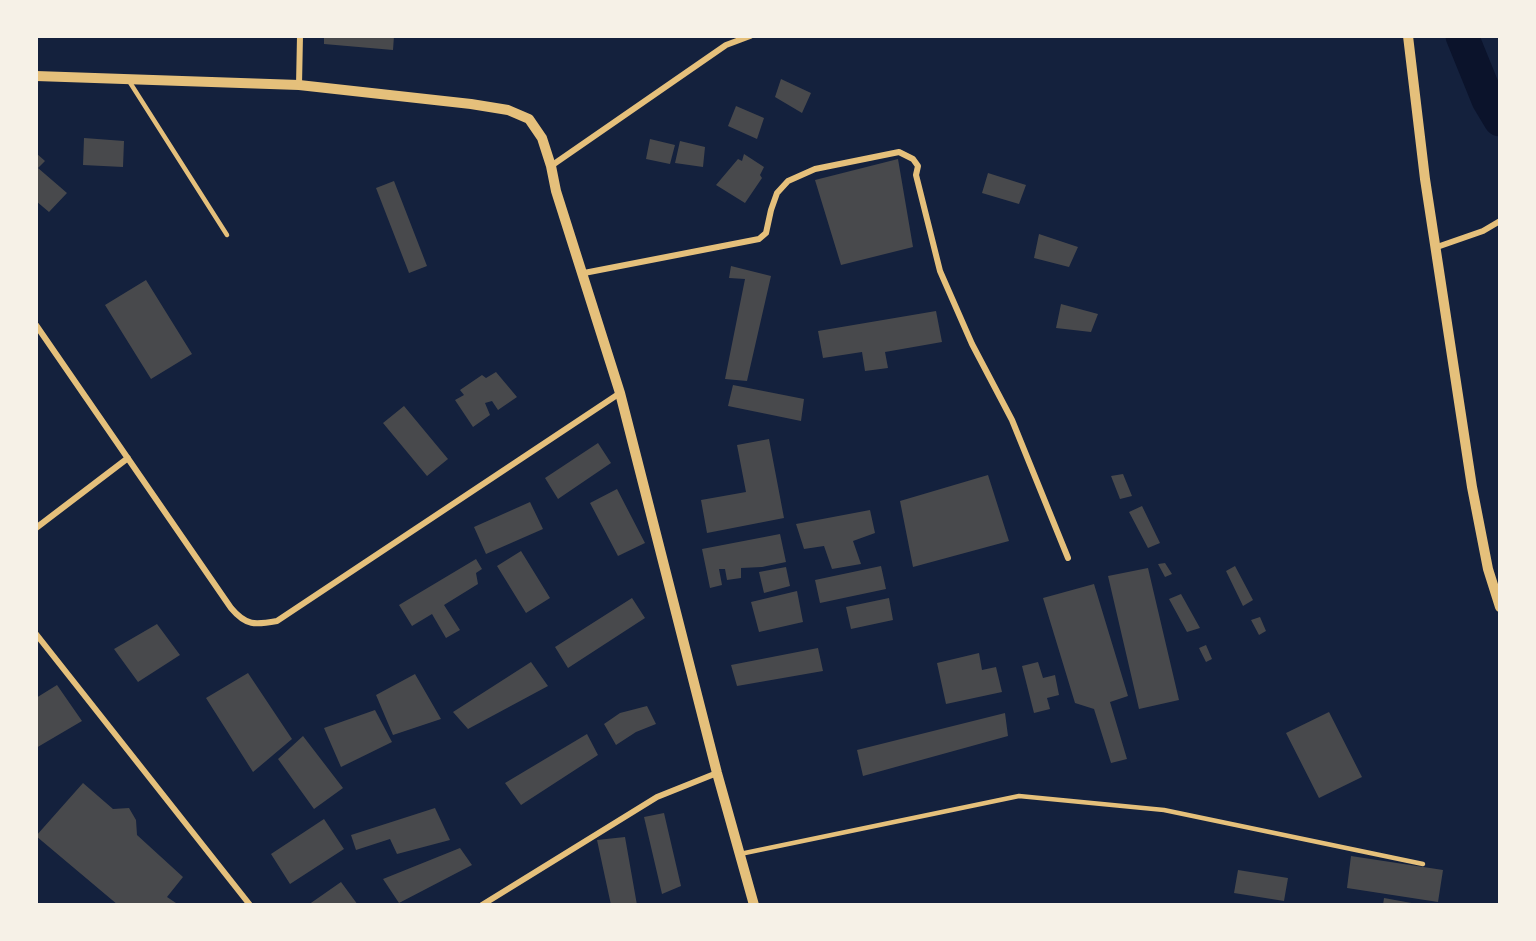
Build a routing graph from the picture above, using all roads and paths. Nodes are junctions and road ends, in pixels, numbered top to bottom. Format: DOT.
graph roads {
  1 [pos="300,36"];
  2 [pos="732,36"];
  3 [pos="750,36"];
  4 [pos="1408,36"];
  5 [pos="726,45"];
  6 [pos="36,76"];
  7 [pos="127,79"];
  8 [pos="299,85"];
  9 [pos="551,166"];
  10 [pos="1500,221"];
  11 [pos="227,236"];
  12 [pos="1437,247"];
  13 [pos="584,273"];
  14 [pos="36,325"];
  15 [pos="620,393"];
  16 [pos="128,458"];
  17 [pos="36,528"];
  18 [pos="1068,558"];
  19 [pos="1500,607"];
  20 [pos="36,634"];
  21 [pos="717,773"];
  22 [pos="740,854"];
  23 [pos="1423,864"];
  24 [pos="250,905"];
  25 [pos="482,905"];
  26 [pos="754,905"];
  1 -- 8 [label="street"];
  2 -- 5 [label="street"];
  3 -- 5 [label="street"];
  4 -- 12 [label="street"];
  5 -- 9 [label="street"];
  6 -- 7 [label="street"];
  7 -- 8 [label="street"];
  7 -- 11 [label="lane"];
  8 -- 9 [label="street"];
  9 -- 13 [label="street"];
  10 -- 12 [label="street"];
  12 -- 19 [label="street"];
  13 -- 15 [label="street"];
  13 -- 18 [label="street"];
  14 -- 16 [label="street"];
  15 -- 16 [label="street"];
  15 -- 21 [label="street"];
  16 -- 17 [label="street"];
  20 -- 24 [label="street"];
  21 -- 22 [label="street"];
  21 -- 25 [label="street"];
  22 -- 23 [label="lane"];
  22 -- 26 [label="street"];
}
